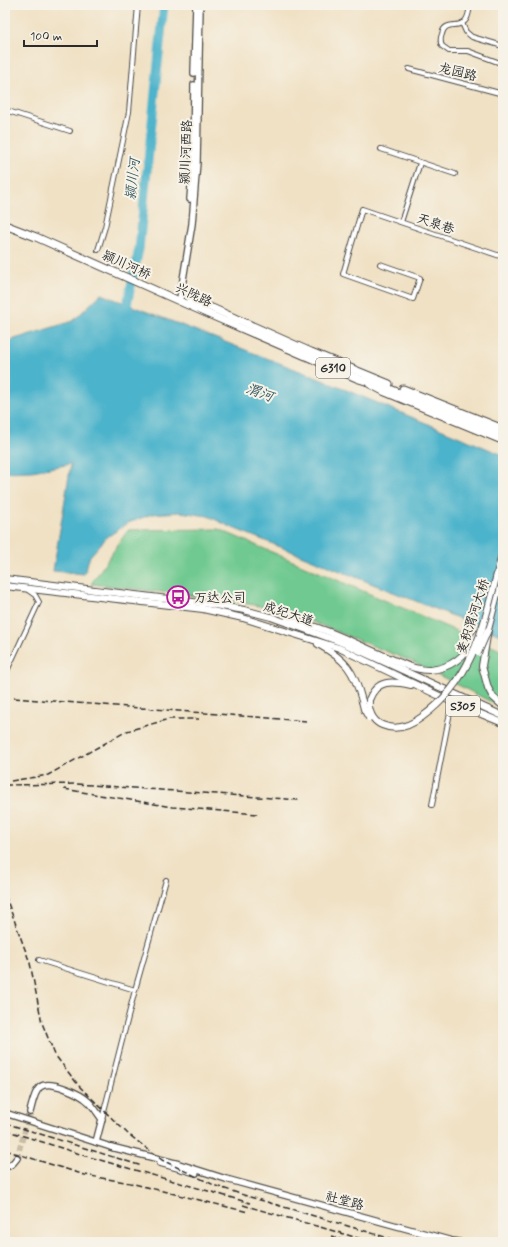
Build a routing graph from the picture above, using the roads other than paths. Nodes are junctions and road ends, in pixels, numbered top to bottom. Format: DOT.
graph roads {
  1 [pos="138,5"];
  2 [pos="196,5"];
  3 [pos="200,5"];
  4 [pos="470,5"];
  5 [pos="462,23"];
  6 [pos="503,46"];
  7 [pos="503,64"];
  8 [pos="409,69"];
  9 [pos="503,94"];
  10 [pos="5,110"];
  11 [pos="70,131"];
  12 [pos="381,149"];
  13 [pos="420,162"];
  14 [pos="455,174"];
  15 [pos="401,222"];
  16 [pos="5,225"];
  17 [pos="98,250"];
  18 [pos="503,257"];
  19 [pos="380,264"];
  20 [pos="165,294"];
  21 [pos="178,298"];
  22 [pos="359,379"];
  23 [pos="503,429"];
  24 [pos="503,436"];
  25 [pos="503,441"];
  26 [pos="503,551"];
  27 [pos="503,571"];
  28 [pos="5,579"];
  29 [pos="5,586"];
  30 [pos="26,588"];
  31 [pos="271,618"];
  32 [pos="485,629"];
  33 [pos="307,637"];
  34 [pos="5,675"];
  35 [pos="424,688"];
  36 [pos="366,701"];
  37 [pos="452,702"];
  38 [pos="503,706"];
  39 [pos="503,716"];
  40 [pos="503,723"];
  41 [pos="432,805"];
  42 [pos="166,880"];
  43 [pos="40,960"];
  44 [pos="135,990"];
  45 [pos="30,1112"];
  46 [pos="5,1113"];
  47 [pos="102,1119"];
  48 [pos="96,1142"];
  49 [pos="17,1158"];
  50 [pos="5,1166"];
  51 [pos="459,1242"];
  1 -- 17 [label="street"];
  2 -- 21 [label="main road, 颍川河西路"];
  3 -- 21 [label="main road, 颍川河西路"];
  4 -- 5 [label="street"];
  5 -- 6 [label="street"];
  5 -- 7 [label="street"];
  8 -- 9 [label="street, 龙园路"];
  10 -- 11 [label="street"];
  12 -- 13 [label="street"];
  13 -- 14 [label="street"];
  13 -- 15 [label="street"];
  15 -- 18 [label="street, 天泉巷"];
  15 -- 19 [label="street, 天泉巷"];
  16 -- 20 [label="highway, 颍川河桥 / G310"];
  20 -- 21 [label="highway, 兴陇路"];
  20 -- 22 [label="highway, 兴陇路 / G310"];
  21 -- 23 [label="highway, 兴陇路"];
  22 -- 24 [label="highway, 兴陇路 / G310"];
  22 -- 25 [label="main road"];
  26 -- 32 [label="main road, 麦积渭河大桥, bridge"];
  27 -- 32 [label="main road, 麦积渭河大桥"];
  28 -- 31 [label="main road, 成纪大道"];
  29 -- 30 [label="main road, 成纪大道 / S305"];
  30 -- 33 [label="main road, 成纪大道 / S305"];
  30 -- 34 [label="street"];
  31 -- 32 [label="main road, bridge"];
  31 -- 39 [label="main road, 成纪大道"];
  32 -- 36 [label="main road, 麦积渭河大桥, bridge"];
  32 -- 38 [label="main road, bridge"];
  33 -- 35 [label="main road, 成纪大道 / S305"];
  33 -- 36 [label="main road, 麦积渭河大桥"];
  35 -- 36 [label="main road"];
  35 -- 37 [label="main road, 成纪大道 / S305"];
  37 -- 40 [label="main road, 成纪大道 / S305"];
  37 -- 41 [label="street"];
  42 -- 44 [label="street"];
  43 -- 44 [label="street"];
  44 -- 47 [label="street"];
  45 -- 47 [label="main road"];
  46 -- 48 [label="main road, 社堂路"];
  47 -- 48 [label="main road"];
  48 -- 51 [label="main road, 社堂路"];
  49 -- 50 [label="main road"];
}
